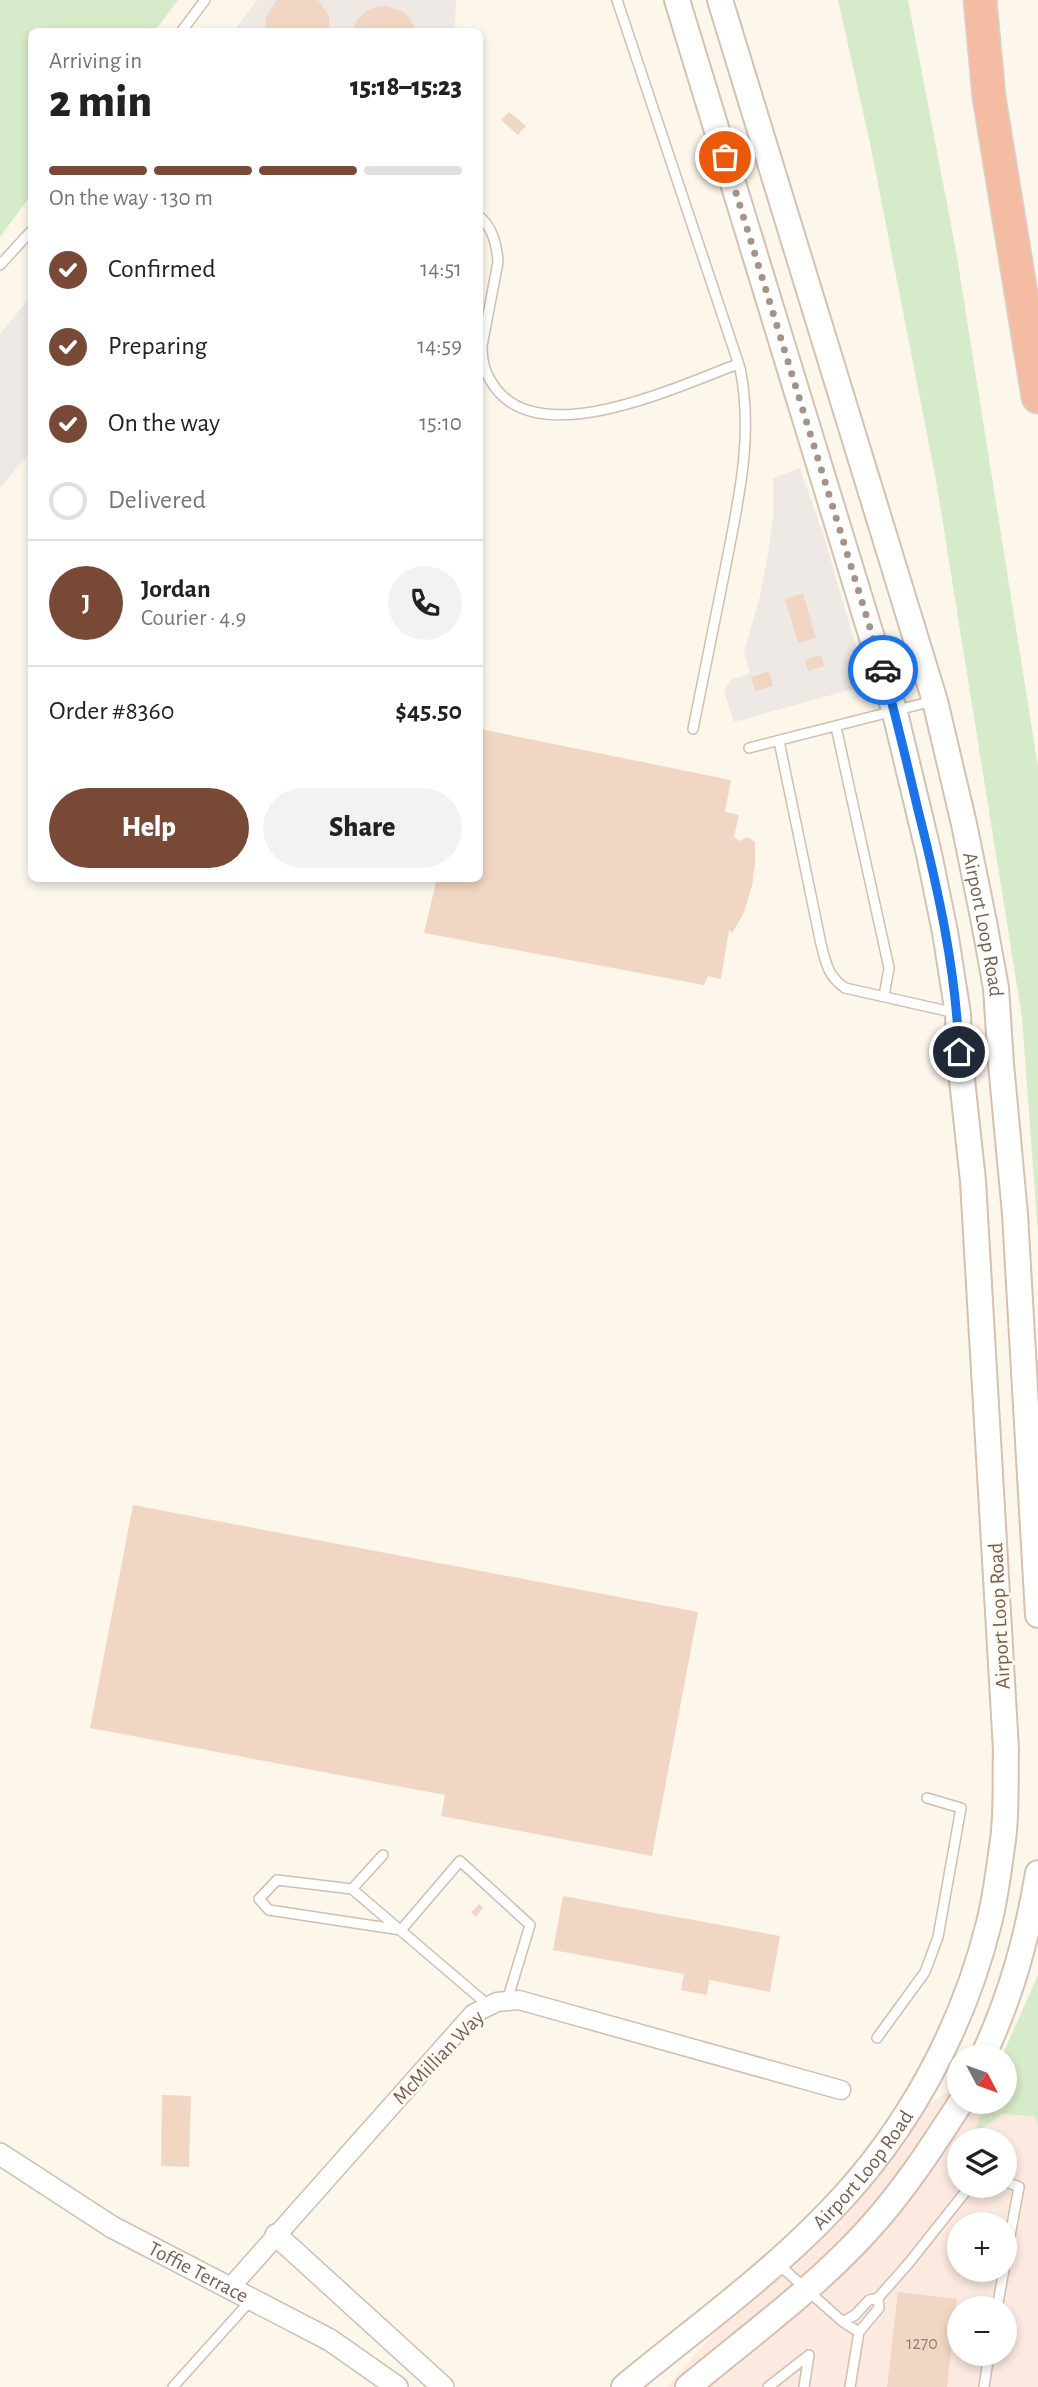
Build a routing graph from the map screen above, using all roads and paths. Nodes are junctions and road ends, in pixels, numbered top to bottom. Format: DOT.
graph roads {
  1 [pos="205,0"];
  2 [pos="617,0"];
  3 [pos="677,0"];
  4 [pos="720,0"];
  5 [pos="963,0"];
  6 [pos="980,0"];
  7 [pos="184,28"];
  8 [pos="989,97"];
  9 [pos="483,220"];
  10 [pos="28,234"];
  11 [pos="0,265"];
  12 [pos="483,341"];
  13 [pos="483,364"];
  14 [pos="738,364"];
  15 [pos="1038,397"];
  16 [pos="935,701"];
  17 [pos="895,713"];
  18 [pos="835,727"];
  19 [pos="693,729"];
  20 [pos="779,741"];
  21 [pos="749,748"];
  22 [pos="884,996"];
  23 [pos="958,1014"];
  24 [pos="1038,1615"];
  25 [pos="927,1798"];
  26 [pos="383,1855"];
  27 [pos="1038,1873"];
  28 [pos="352,1889"];
  29 [pos="401,1930"];
  30 [pos="507,2001"];
  31 [pos="488,2005"];
  32 [pos="877,2038"];
  33 [pos="989,2044"];
  34 [pos="841,2090"];
  35 [pos="953,2114"];
  36 [pos="0,2154"];
  37 [pos="960,2198"];
  38 [pos="276,2235"];
  39 [pos="776,2263"];
  40 [pos="229,2288"];
  41 [pos="806,2289"];
  42 [pos="878,2298"];
  43 [pos="251,2300"];
  44 [pos="843,2322"];
  45 [pos="859,2332"];
  46 [pos="987,2366"];
  47 [pos="173,2387"];
  48 [pos="397,2387"];
  49 [pos="443,2387"];
  50 [pos="624,2387"];
  51 [pos="688,2387"];
  52 [pos="768,2387"];
  53 [pos="804,2387"];
  54 [pos="850,2387"];
  55 [pos="984,2387"];
  1 -- 7 [label="lane"];
  2 -- 14 [label="lane"];
  3 -- 17 [label="main road, Airport Loop Road"];
  4 -- 16 [label="main road, Airport Loop Road"];
  5 -- 8 [label="highway"];
  6 -- 8 [label="highway"];
  8 -- 15 [label="highway"];
  9 -- 12 [label="lane"];
  10 -- 11 [label="lane"];
  13 -- 14 [label="lane"];
  14 -- 19 [label="lane"];
  16 -- 17 [label="lane"];
  16 -- 24 [label="main road, Airport Loop Road"];
  17 -- 18 [label="lane"];
  17 -- 23 [label="main road, Airport Loop Road"];
  18 -- 20 [label="lane"];
  18 -- 22 [label="lane"];
  20 -- 21 [label="lane"];
  20 -- 22 [label="lane"];
  22 -- 23 [label="lane"];
  23 -- 39 [label="main road, Airport Loop Road"];
  25 -- 32 [label="lane"];
  26 -- 28 [label="lane"];
  27 -- 33 [label="main road"];
  28 -- 29 [label="lane"];
  28 -- 29 [label="lane"];
  29 -- 30 [label="lane"];
  29 -- 31 [label="lane"];
  30 -- 31 [label="street, McMillian Way"];
  30 -- 34 [label="street, McMillian Way"];
  31 -- 38 [label="street, McMillian Way"];
  35 -- 41 [label="main road, Airport Loop Road"];
  36 -- 40 [label="street, Toffie Terrace"];
  37 -- 42 [label="lane"];
  38 -- 40 [label="street, McMillian Way"];
  38 -- 49 [label="street"];
  39 -- 41 [label="lane"];
  39 -- 50 [label="main road, Airport Loop Road"];
  40 -- 43 [label="street, Toffie Terrace"];
  41 -- 44 [label="lane"];
  41 -- 51 [label="main road, Airport Loop Road"];
  42 -- 44 [label="lane"];
  42 -- 45 [label="lane"];
  43 -- 47 [label="lane"];
  43 -- 48 [label="street, Toffie Terrace"];
  44 -- 45 [label="lane"];
  45 -- 54 [label="lane"];
  46 -- 55 [label="lane"];
  52 -- 53 [label="lane"];
}
